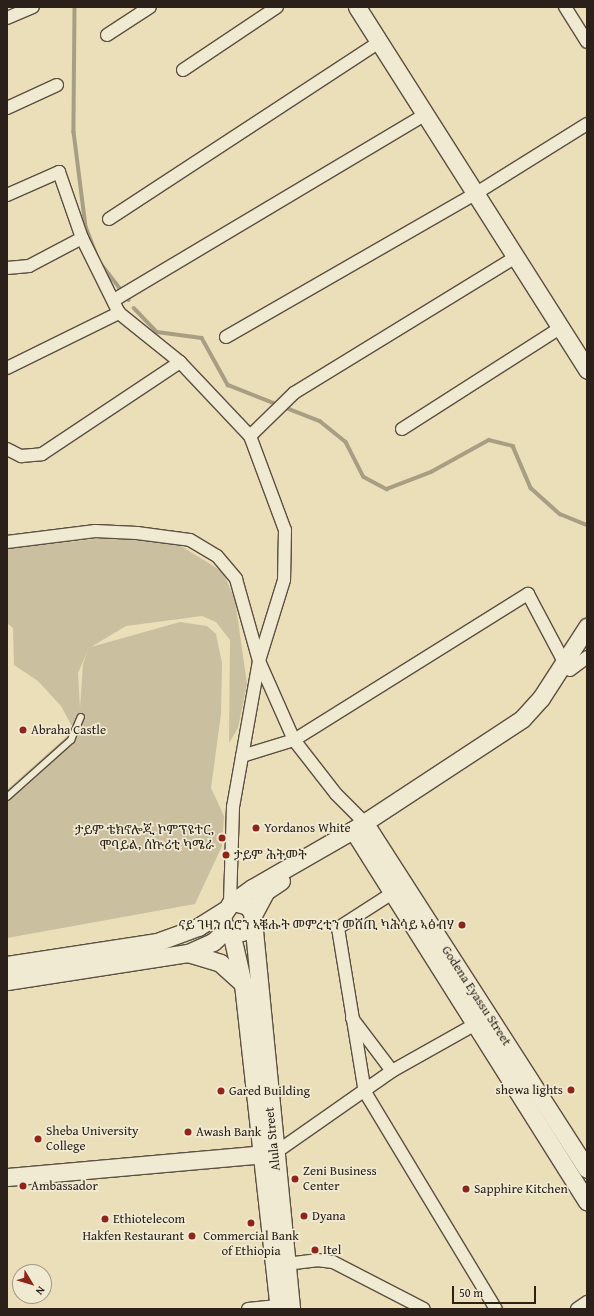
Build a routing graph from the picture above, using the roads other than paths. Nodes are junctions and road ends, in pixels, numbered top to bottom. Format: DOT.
graph roads {
  1 [pos="33,7"];
  2 [pos="150,7"];
  3 [pos="277,7"];
  4 [pos="357,7"];
  5 [pos="565,7"];
  6 [pos="7,18"];
  7 [pos="583,28"];
  8 [pos="107,35"];
  9 [pos="380,42"];
  10 [pos="587,42"];
  11 [pos="183,70"];
  12 [pos="57,85"];
  13 [pos="7,108"];
  14 [pos="426,114"];
  15 [pos="587,124"];
  16 [pos="474,194"];
  17 [pos="7,195"];
  18 [pos="109,219"];
  19 [pos="82,238"];
  20 [pos="514,258"];
  21 [pos="7,268"];
  22 [pos="114,300"];
  23 [pos="120,313"];
  24 [pos="560,328"];
  25 [pos="226,337"];
  26 [pos="180,362"];
  27 [pos="585,362"];
  28 [pos="7,368"];
  29 [pos="402,429"];
  30 [pos="250,436"];
  31 [pos="7,449"];
  32 [pos="7,542"];
  33 [pos="587,627"];
  34 [pos="587,644"];
  35 [pos="587,657"];
  36 [pos="259,661"];
  37 [pos="567,666"];
  38 [pos="81,716"];
  39 [pos="294,740"];
  40 [pos="242,756"];
  41 [pos="7,797"];
  42 [pos="361,830"];
  43 [pos="394,892"];
  44 [pos="229,906"];
  45 [pos="253,918"];
  46 [pos="229,930"];
  47 [pos="188,953"];
  48 [pos="7,965"];
  49 [pos="7,981"];
  50 [pos="243,984"];
  51 [pos="350,1015"];
  52 [pos="489,1016"];
  53 [pos="474,1025"];
  54 [pos="392,1071"];
  55 [pos="365,1092"];
  56 [pos="269,1153"];
  57 [pos="587,1169"];
  58 [pos="7,1177"];
  59 [pos="587,1202"];
  60 [pos="286,1264"];
  61 [pos="587,1302"];
  62 [pos="285,1307"];
  63 [pos="248,1309"];
  64 [pos="424,1309"];
  65 [pos="496,1309"];
  66 [pos="577,1309"];
  1 -- 6 [label="street"];
  2 -- 8 [label="street"];
  3 -- 11 [label="street"];
  4 -- 9 [label="street"];
  5 -- 7 [label="street"];
  7 -- 10 [label="street"];
  9 -- 14 [label="street"];
  9 -- 18 [label="street"];
  12 -- 13 [label="street"];
  14 -- 16 [label="street"];
  14 -- 22 [label="street"];
  15 -- 16 [label="street"];
  16 -- 20 [label="street"];
  16 -- 25 [label="street"];
  17 -- 19 [label="street"];
  19 -- 21 [label="street"];
  19 -- 22 [label="street"];
  20 -- 24 [label="street"];
  20 -- 30 [label="street"];
  22 -- 23 [label="street"];
  23 -- 26 [label="street"];
  23 -- 28 [label="street"];
  24 -- 27 [label="street"];
  24 -- 29 [label="street"];
  26 -- 30 [label="street"];
  26 -- 31 [label="street"];
  30 -- 36 [label="street"];
  32 -- 36 [label="street"];
  33 -- 37 [label="street"];
  34 -- 37 [label="street"];
  35 -- 37 [label="street"];
  36 -- 39 [label="street"];
  36 -- 40 [label="street"];
  37 -- 39 [label="street"];
  37 -- 42 [label="street"];
  38 -- 41 [label="lane"];
  39 -- 40 [label="street"];
  39 -- 42 [label="street"];
  40 -- 44 [label="street"];
  42 -- 43 [label="street"];
  42 -- 44 [label="street"];
  42 -- 45 [label="street"];
  42 -- 52 [label="street, Godena Eyassu Street"];
  43 -- 51 [label="street"];
  43 -- 53 [label="street"];
  44 -- 45 [label="street"];
  44 -- 46 [label="street"];
  44 -- 48 [label="street"];
  45 -- 46 [label="street"];
  45 -- 56 [label="street, Alula Street"];
  46 -- 47 [label="street"];
  46 -- 50 [label="street, Alula Street"];
  47 -- 49 [label="street"];
  47 -- 50 [label="street"];
  50 -- 56 [label="street, Alula Street"];
  51 -- 54 [label="street"];
  51 -- 55 [label="street"];
  52 -- 53 [label="street"];
  52 -- 57 [label="street, Godena Eyassu Street"];
  53 -- 54 [label="street"];
  53 -- 59 [label="street"];
  54 -- 55 [label="street"];
  55 -- 56 [label="street"];
  55 -- 65 [label="street"];
  56 -- 58 [label="street"];
  56 -- 60 [label="street, Alula Street"];
  56 -- 62 [label="street, Alula Street"];
  60 -- 62 [label="street, Alula Street"];
  60 -- 64 [label="street"];
  61 -- 66 [label="street"];
  62 -- 63 [label="street"];
}
